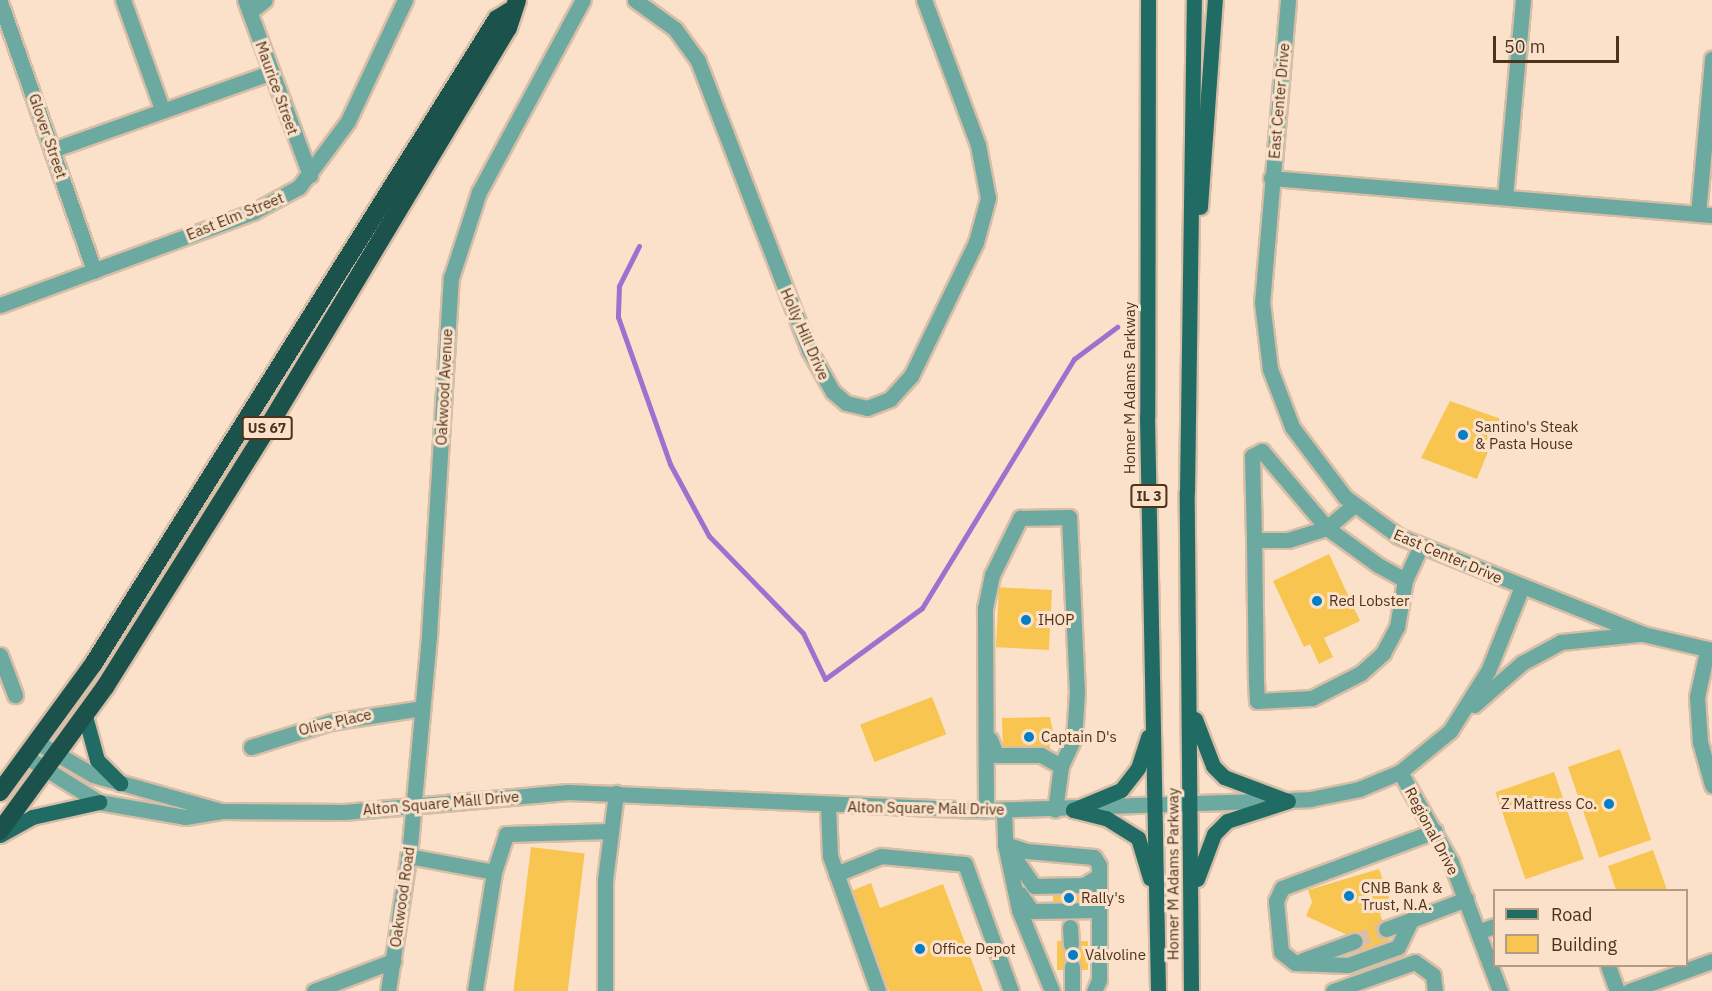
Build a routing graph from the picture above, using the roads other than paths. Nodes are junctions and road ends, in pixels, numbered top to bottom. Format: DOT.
graph roads {
  1 [pos="123,0"];
  2 [pos="265,0"];
  3 [pos="405,0"];
  4 [pos="583,0"];
  5 [pos="634,0"];
  6 [pos="924,0"];
  7 [pos="1148,0"];
  8 [pos="1194,0"];
  9 [pos="1215,0"];
  10 [pos="1288,0"];
  11 [pos="1523,0"];
  12 [pos="0,2"];
  13 [pos="248,6"];
  14 [pos="514,6"];
  15 [pos="1712,58"];
  16 [pos="272,72"];
  17 [pos="162,109"];
  18 [pos="52,150"];
  19 [pos="310,175"];
  20 [pos="1271,178"];
  21 [pos="1505,197"];
  22 [pos="1705,214"];
  23 [pos="94,271"];
  24 [pos="0,305"];
  25 [pos="1186,492"];
  26 [pos="1354,505"];
  27 [pos="1328,528"];
  28 [pos="1254,540"];
  29 [pos="1420,548"];
  30 [pos="1405,580"];
  31 [pos="1522,587"];
  32 [pos="1643,634"];
  33 [pos="1709,650"];
  34 [pos="0,655"];
  35 [pos="15,695"];
  36 [pos="1189,698"];
  37 [pos="1153,701"];
  38 [pos="422,708"];
  39 [pos="986,710"];
  40 [pos="1466,713"];
  41 [pos="86,716"];
  42 [pos="1706,739"];
  43 [pos="40,744"];
  44 [pos="251,747"];
  45 [pos="57,758"];
  46 [pos="28,759"];
  47 [pos="1061,766"];
  48 [pos="1400,772"];
  49 [pos="46,773"];
  50 [pos="120,783"];
  51 [pos="1712,785"];
  52 [pos="0,792"];
  53 [pos="615,793"];
  54 [pos="1288,801"];
  55 [pos="99,802"];
  56 [pos="411,803"];
  57 [pos="1191,805"];
  58 [pos="828,806"];
  59 [pos="1155,806"];
  60 [pos="986,810"];
  61 [pos="1004,810"];
  62 [pos="1055,810"];
  63 [pos="1073,810"];
  64 [pos="221,811"];
  65 [pos="611,831"];
  66 [pos="1435,831"];
  67 [pos="0,833"];
  68 [pos="1005,844"];
  69 [pos="408,856"];
  70 [pos="1009,863"];
  71 [pos="494,872"];
  72 [pos="836,874"];
  73 [pos="1099,876"];
  74 [pos="1192,899"];
  75 [pos="1466,899"];
  76 [pos="1156,907"];
  77 [pos="1099,910"];
  78 [pos="1411,920"];
  79 [pos="1493,926"];
  80 [pos="1070,927"];
  81 [pos="1386,929"];
  82 [pos="1478,932"];
  83 [pos="1355,941"];
  84 [pos="1071,944"];
  85 [pos="393,961"];
  86 [pos="1712,961"];
  87 [pos="1295,963"];
  88 [pos="1071,967"];
  89 [pos="1608,967"];
  90 [pos="314,991"];
  91 [pos="388,991"];
  92 [pos="475,991"];
  93 [pos="605,991"];
  94 [pos="878,991"];
  95 [pos="1011,991"];
  96 [pos="1052,991"];
  97 [pos="1072,991"];
  98 [pos="1094,991"];
  99 [pos="1158,991"];
  100 [pos="1191,991"];
  101 [pos="1333,991"];
  102 [pos="1436,991"];
  103 [pos="1500,991"];
  104 [pos="1617,991"];
  105 [pos="1629,991"];
  1 -- 17 [label="street"];
  2 -- 13 [label="street"];
  3 -- 19 [label="street, East Elm Street"];
  4 -- 38 [label="street, Oakwood Avenue"];
  5 -- 6 [label="street, Holly Hill Drive"];
  7 -- 37 [label="main road, Homer M Adams Parkway / IL 3"];
  8 -- 25 [label="main road, Homer M Adams Parkway / IL 3"];
  9 -- 25 [label="main road"];
  10 -- 20 [label="street, East Center Drive"];
  11 -- 21 [label="street"];
  12 -- 18 [label="street, Glover Street"];
  13 -- 16 [label="street, Maurice Street"];
  14 -- 41 [label="highway, US 67"];
  14 -- 43 [label="highway, US 67"];
  15 -- 22 [label="street"];
  16 -- 17 [label="street"];
  16 -- 19 [label="street, Maurice Street"];
  17 -- 18 [label="street"];
  18 -- 23 [label="street, Glover Street"];
  19 -- 23 [label="street, East Elm Street"];
  20 -- 21 [label="street"];
  20 -- 26 [label="street, East Center Drive"];
  21 -- 22 [label="street"];
  23 -- 24 [label="street, East Elm Street"];
  25 -- 36 [label="main road, Homer M Adams Parkway / IL 3"];
  26 -- 27 [label="street"];
  26 -- 29 [label="street, East Center Drive"];
  27 -- 28 [label="street"];
  27 -- 28 [label="street"];
  27 -- 30 [label="street"];
  28 -- 30 [label="street"];
  29 -- 30 [label="street"];
  29 -- 31 [label="street, East Center Drive"];
  31 -- 32 [label="street, East Center Drive"];
  31 -- 40 [label="street, Alton Square Mall Drive"];
  32 -- 33 [label="street, East Center Drive"];
  32 -- 40 [label="street"];
  33 -- 42 [label="street"];
  34 -- 35 [label="street"];
  36 -- 54 [label="main road"];
  36 -- 57 [label="main road, Homer M Adams Parkway / IL 3"];
  37 -- 59 [label="main road, Homer M Adams Parkway / IL 3"];
  37 -- 63 [label="main road"];
  38 -- 44 [label="street, Olive Place"];
  38 -- 56 [label="street, Oakwood Avenue"];
  39 -- 47 [label="street"];
  39 -- 47 [label="street"];
  39 -- 60 [label="street"];
  40 -- 48 [label="street, Alton Square Mall Drive"];
  41 -- 45 [label="highway, US 67"];
  41 -- 50 [label="main road"];
  42 -- 51 [label="street"];
  43 -- 45 [label="street, Alton Square Mall Drive"];
  43 -- 46 [label="highway, US 67"];
  45 -- 49 [label="highway, US 67"];
  45 -- 50 [label="street, Alton Square Mall Drive"];
  46 -- 49 [label="street, Alton Square Mall Drive"];
  46 -- 52 [label="highway, US 67"];
  47 -- 62 [label="street"];
  48 -- 54 [label="street, Alton Square Mall Drive"];
  48 -- 66 [label="street, Regional Drive"];
  49 -- 55 [label="street, Alton Square Mall Drive"];
  49 -- 67 [label="highway, US 67"];
  50 -- 64 [label="street, Alton Square Mall Drive"];
  53 -- 56 [label="street, Alton Square Mall Drive"];
  53 -- 58 [label="street, Alton Square Mall Drive"];
  53 -- 65 [label="street"];
  54 -- 57 [label="street, Alton Square Mall Drive"];
  54 -- 74 [label="main road"];
  55 -- 64 [label="street, Alton Square Mall Drive"];
  55 -- 67 [label="main road"];
  56 -- 64 [label="street, Alton Square Mall Drive"];
  56 -- 69 [label="street, Oakwood Road"];
  57 -- 59 [label="street, Alton Square Mall Drive"];
  57 -- 74 [label="main road, Homer M Adams Parkway / IL 3"];
  58 -- 60 [label="street, Alton Square Mall Drive"];
  58 -- 72 [label="street"];
  59 -- 63 [label="street, Alton Square Mall Drive"];
  59 -- 76 [label="main road, Homer M Adams Parkway / IL 3"];
  60 -- 61 [label="street, Alton Square Mall Drive"];
  61 -- 62 [label="street, Alton Square Mall Drive"];
  61 -- 68 [label="street"];
  62 -- 63 [label="street, Alton Square Mall Drive"];
  63 -- 76 [label="main road"];
  65 -- 71 [label="street"];
  65 -- 93 [label="street"];
  66 -- 75 [label="street, Regional Drive"];
  66 -- 87 [label="street"];
  68 -- 70 [label="street"];
  68 -- 73 [label="street"];
  68 -- 73 [label="street"];
  69 -- 71 [label="street"];
  69 -- 85 [label="street, Oakwood Road"];
  70 -- 77 [label="street"];
  70 -- 96 [label="street"];
  71 -- 92 [label="street"];
  72 -- 94 [label="street"];
  72 -- 95 [label="street"];
  73 -- 77 [label="street"];
  74 -- 100 [label="main road, Homer M Adams Parkway / IL 3"];
  75 -- 78 [label="street"];
  75 -- 82 [label="street, Regional Drive"];
  76 -- 99 [label="main road, Homer M Adams Parkway / IL 3"];
  77 -- 98 [label="street"];
  78 -- 81 [label="street"];
  78 -- 87 [label="street"];
  79 -- 82 [label="street"];
  80 -- 84 [label="street"];
  82 -- 103 [label="street, Regional Drive"];
  83 -- 87 [label="street"];
  85 -- 90 [label="street"];
  85 -- 91 [label="street, Oakwood Road"];
  86 -- 105 [label="street"];
  88 -- 97 [label="street"];
  89 -- 104 [label="street"];
  101 -- 102 [label="street"];
}
